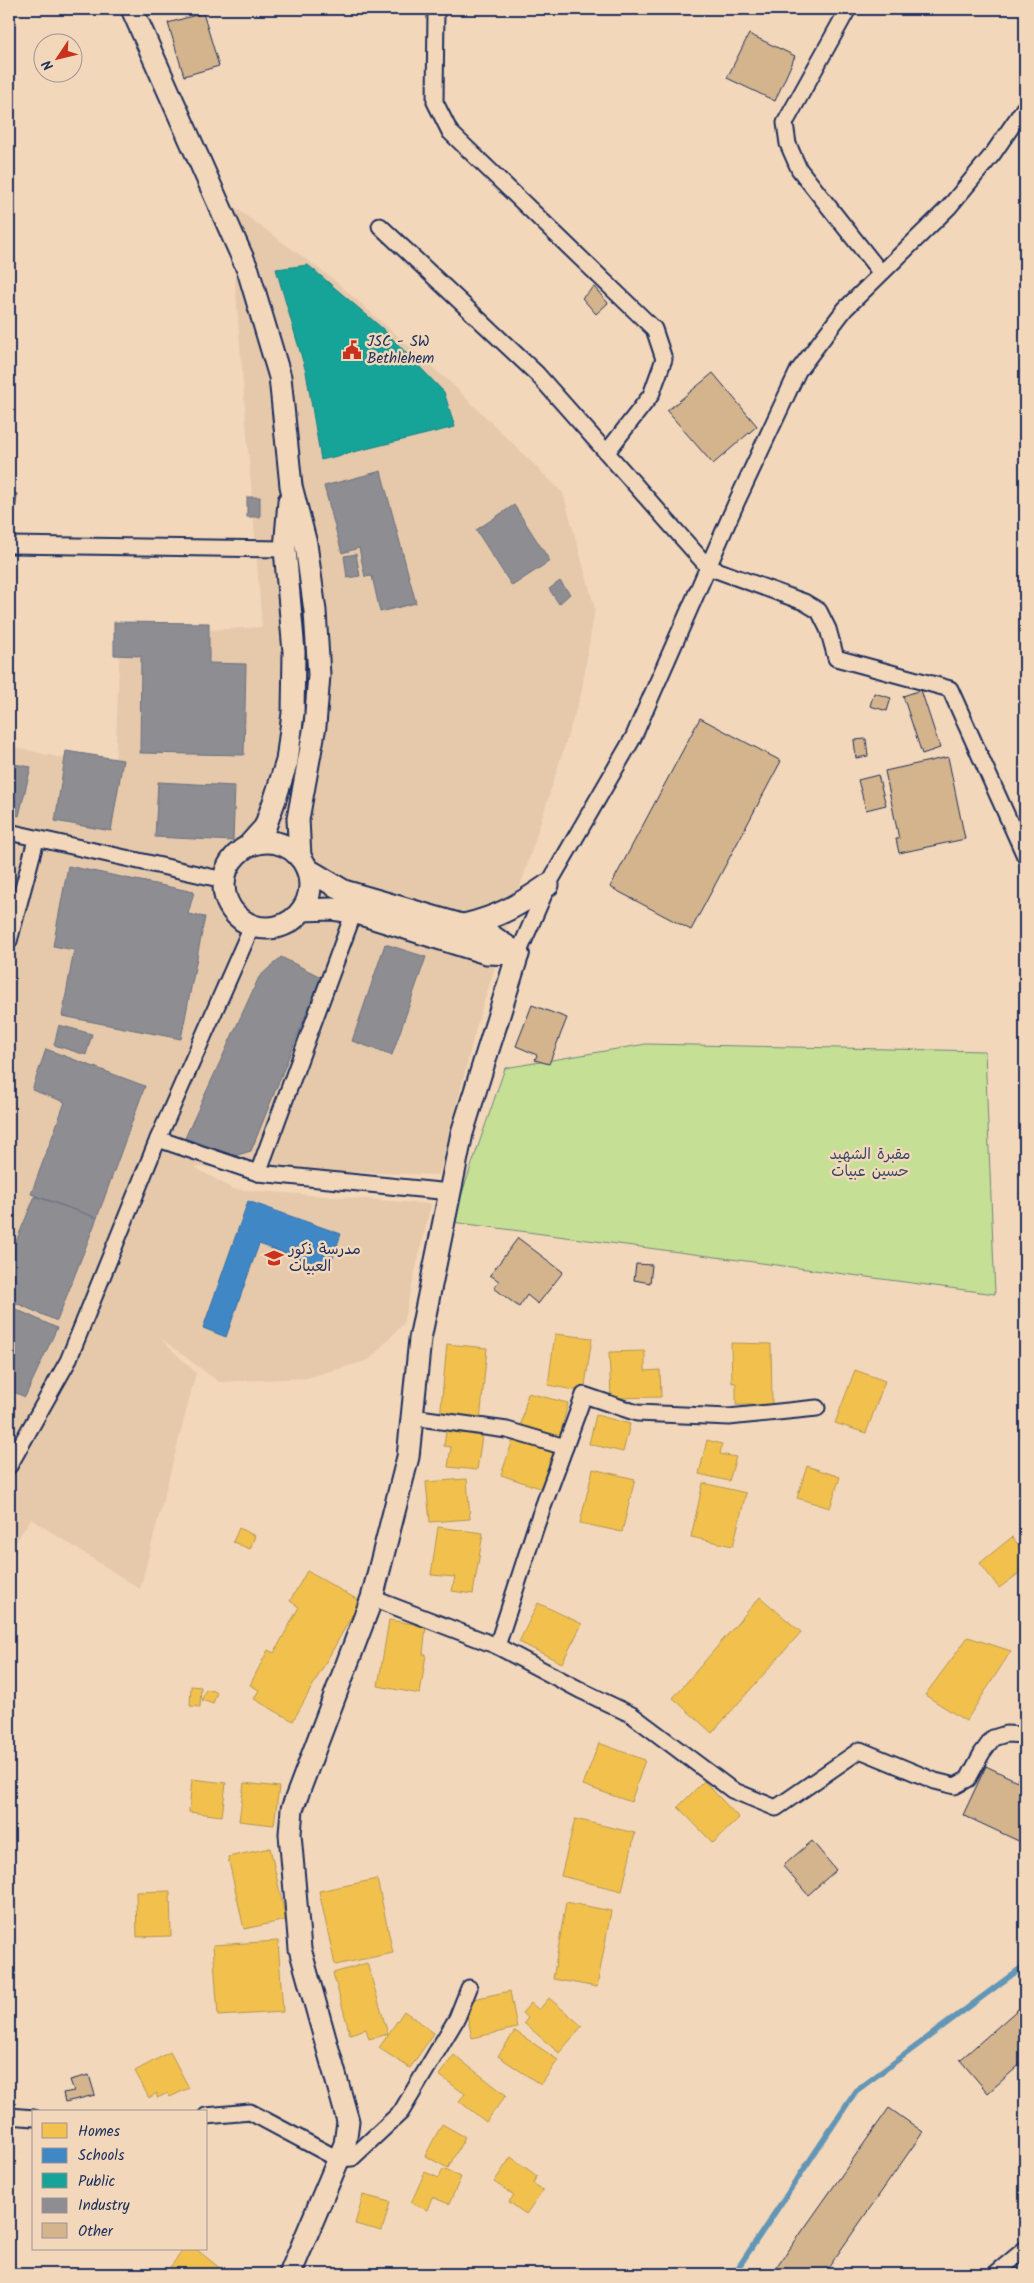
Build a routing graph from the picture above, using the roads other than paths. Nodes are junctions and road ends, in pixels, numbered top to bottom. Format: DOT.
graph roads {
  1 [pos="132,9"];
  2 [pos="436,9"];
  3 [pos="848,9"];
  4 [pos="1025,106"];
  5 [pos="380,226"];
  6 [pos="882,273"];
  7 [pos="607,452"];
  8 [pos="291,486"];
  9 [pos="9,545"];
  10 [pos="285,549"];
  11 [pos="708,566"];
  12 [pos="9,832"];
  13 [pos="36,840"];
  14 [pos="248,846"];
  15 [pos="1025,856"];
  16 [pos="303,863"];
  17 [pos="224,880"];
  18 [pos="548,885"];
  19 [pos="302,910"];
  20 [pos="354,912"];
  21 [pos="462,925"];
  22 [pos="252,926"];
  23 [pos="9,941"];
  24 [pos="518,954"];
  25 [pos="158,1139"];
  26 [pos="258,1173"];
  27 [pos="450,1192"];
  28 [pos="817,1408"];
  29 [pos="412,1417"];
  30 [pos="565,1447"];
  31 [pos="9,1466"];
  32 [pos="372,1598"];
  33 [pos="497,1646"];
  34 [pos="1025,1735"];
  35 [pos="469,1988"];
  36 [pos="9,2116"];
  37 [pos="208,2116"];
  38 [pos="32,2118"];
  39 [pos="338,2159"];
  40 [pos="1025,2249"];
  41 [pos="290,2274"];
  42 [pos="995,2274"];
  1 -- 8 [label="street"];
  2 -- 7 [label="street"];
  3 -- 6 [label="street"];
  4 -- 6 [label="street"];
  5 -- 7 [label="street"];
  6 -- 11 [label="street"];
  7 -- 11 [label="street"];
  8 -- 10 [label="street"];
  8 -- 16 [label="street"];
  9 -- 10 [label="street"];
  10 -- 14 [label="street"];
  11 -- 15 [label="street"];
  11 -- 18 [label="street"];
  12 -- 13 [label="street"];
  13 -- 17 [label="street"];
  13 -- 23 [label="street"];
  14 -- 16 [label="street"];
  14 -- 17 [label="street"];
  16 -- 19 [label="street"];
  16 -- 21 [label="street"];
  17 -- 22 [label="street"];
  18 -- 21 [label="street"];
  18 -- 24 [label="street"];
  19 -- 20 [label="street"];
  19 -- 22 [label="street"];
  20 -- 24 [label="street"];
  20 -- 26 [label="street"];
  21 -- 24 [label="street"];
  22 -- 25 [label="street"];
  24 -- 27 [label="street"];
  25 -- 26 [label="street"];
  25 -- 31 [label="street"];
  26 -- 27 [label="street"];
  27 -- 29 [label="street"];
  28 -- 30 [label="street"];
  29 -- 30 [label="street"];
  29 -- 32 [label="street"];
  30 -- 33 [label="street"];
  32 -- 33 [label="street"];
  32 -- 39 [label="street"];
  33 -- 34 [label="street"];
  35 -- 39 [label="street"];
  36 -- 38 [label="street"];
  37 -- 39 [label="street"];
  39 -- 41 [label="street"];
  40 -- 42 [label="street"];
}
